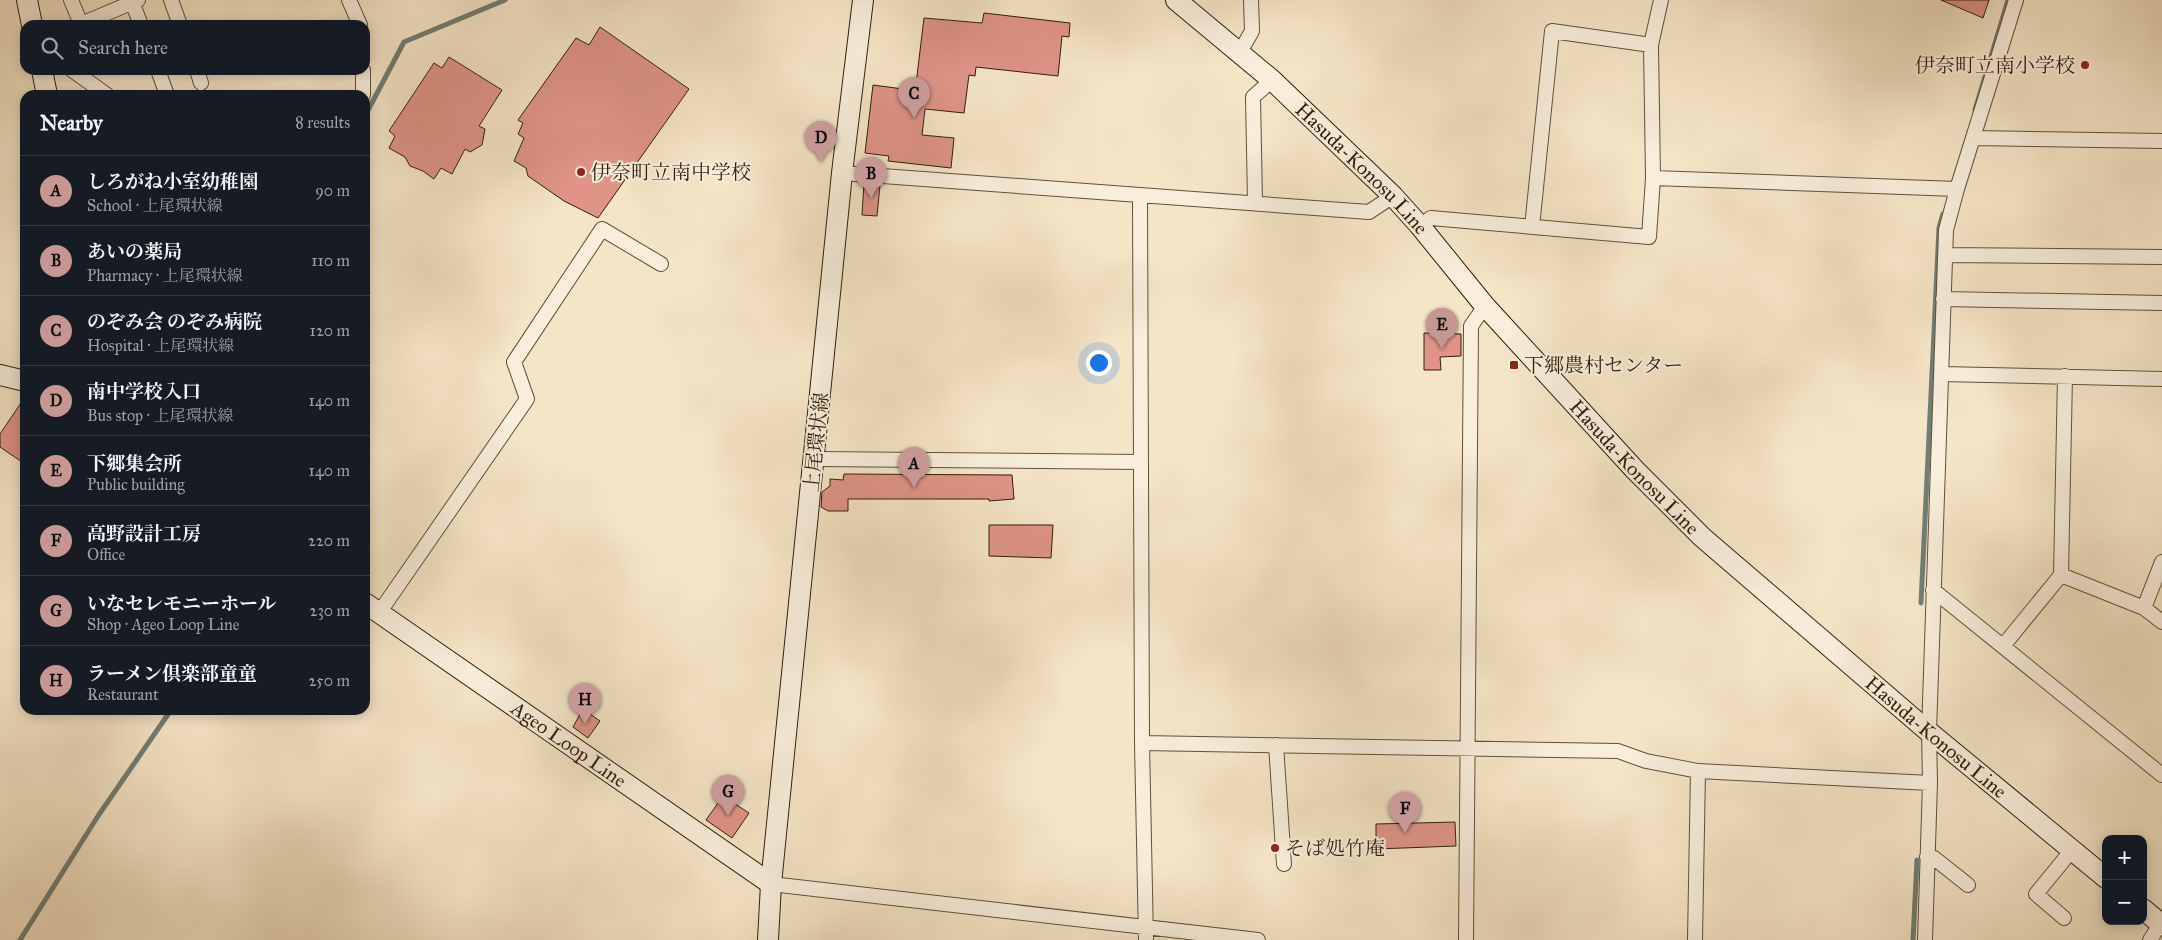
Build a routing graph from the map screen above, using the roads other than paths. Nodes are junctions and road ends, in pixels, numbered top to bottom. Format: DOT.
graph roads {
  1 [pos="27,0"];
  2 [pos="71,0"];
  3 [pos="171,0"];
  4 [pos="349,0"];
  5 [pos="864,0"];
  6 [pos="1176,0"];
  7 [pos="1251,0"];
  8 [pos="1661,0"];
  9 [pos="2016,0"];
  10 [pos="135,1"];
  11 [pos="31,20"];
  12 [pos="78,20"];
  13 [pos="90,20"];
  14 [pos="140,20"];
  15 [pos="178,20"];
  16 [pos="358,20"];
  17 [pos="1651,45"];
  18 [pos="1240,52"];
  19 [pos="43,75"];
  20 [pos="79,75"];
  21 [pos="160,75"];
  22 [pos="363,75"];
  23 [pos="1272,80"];
  24 [pos="46,90"];
  25 [pos="100,90"];
  26 [pos="165,90"];
  27 [pos="363,90"];
  28 [pos="1974,138"];
  29 [pos="2162,141"];
  30 [pos="842,173"];
  31 [pos="1653,178"];
  32 [pos="1957,189"];
  33 [pos="1140,196"];
  34 [pos="1393,196"];
  35 [pos="1255,202"];
  36 [pos="1420,226"];
  37 [pos="1532,227"];
  38 [pos="1945,255"];
  39 [pos="2162,257"];
  40 [pos="662,264"];
  41 [pos="1943,299"];
  42 [pos="2162,303"];
  43 [pos="1485,306"];
  44 [pos="1941,374"];
  45 [pos="2065,376"];
  46 [pos="2162,379"];
  47 [pos="814,458"];
  48 [pos="1141,462"];
  49 [pos="2162,562"];
  50 [pos="2061,575"];
  51 [pos="1933,590"];
  52 [pos="372,608"];
  53 [pos="2144,608"];
  54 [pos="2162,622"];
  55 [pos="2003,646"];
  56 [pos="1928,732"];
  57 [pos="1142,743"];
  58 [pos="1276,745"];
  59 [pos="1466,748"];
  60 [pos="1698,771"];
  61 [pos="2162,774"];
  62 [pos="1930,783"];
  63 [pos="2072,850"];
  64 [pos="1927,857"];
  65 [pos="1284,864"];
  66 [pos="2102,875"];
  67 [pos="771,884"];
  68 [pos="1968,885"];
  69 [pos="2147,914"];
  70 [pos="2064,918"];
  71 [pos="2159,927"];
  72 [pos="1145,933"];
  73 [pos="768,940"];
  74 [pos="1258,940"];
  75 [pos="1466,940"];
  76 [pos="1695,940"];
  77 [pos="1925,940"];
  1 -- 11 [label="main road"];
  2 -- 12 [label="street"];
  3 -- 15 [label="street"];
  4 -- 16 [label="street"];
  5 -- 30 [label="main road, 上尾環状線"];
  6 -- 18 [label="main road, Hasuda-Konosu Line"];
  7 -- 18 [label="street"];
  8 -- 17 [label="street"];
  9 -- 28 [label="street"];
  10 -- 13 [label="street"];
  10 -- 14 [label="street"];
  17 -- 31 [label="street"];
  17 -- 37 [label="street"];
  18 -- 23 [label="main road, Hasuda-Konosu Line"];
  19 -- 24 [label="main road"];
  20 -- 25 [label="street"];
  21 -- 26 [label="street"];
  22 -- 27 [label="street"];
  23 -- 34 [label="main road, Hasuda-Konosu Line"];
  23 -- 35 [label="street"];
  28 -- 29 [label="street"];
  28 -- 32 [label="street"];
  30 -- 33 [label="street"];
  30 -- 47 [label="main road, 上尾環状線"];
  31 -- 32 [label="street"];
  31 -- 37 [label="street"];
  32 -- 38 [label="street"];
  33 -- 35 [label="street"];
  33 -- 48 [label="street"];
  34 -- 35 [label="street"];
  34 -- 36 [label="main road, Hasuda-Konosu Line"];
  36 -- 37 [label="street"];
  36 -- 43 [label="main road, Hasuda-Konosu Line"];
  38 -- 39 [label="street"];
  38 -- 41 [label="street"];
  40 -- 52 [label="street"];
  41 -- 42 [label="street"];
  41 -- 44 [label="street"];
  43 -- 56 [label="main road, Hasuda-Konosu Line"];
  43 -- 59 [label="street"];
  44 -- 45 [label="street"];
  44 -- 51 [label="street"];
  45 -- 46 [label="street"];
  45 -- 50 [label="street"];
  47 -- 48 [label="street"];
  47 -- 67 [label="main road, 上尾環状線"];
  48 -- 57 [label="street"];
  49 -- 53 [label="street"];
  50 -- 53 [label="street"];
  50 -- 55 [label="street"];
  51 -- 55 [label="street"];
  51 -- 56 [label="street"];
  52 -- 67 [label="main road, Ageo Loop Line"];
  53 -- 54 [label="street"];
  55 -- 61 [label="street"];
  56 -- 62 [label="street"];
  56 -- 63 [label="main road, Hasuda-Konosu Line"];
  57 -- 58 [label="street"];
  57 -- 72 [label="street"];
  58 -- 59 [label="street"];
  58 -- 65 [label="street"];
  59 -- 60 [label="street"];
  59 -- 75 [label="street"];
  60 -- 62 [label="street"];
  60 -- 76 [label="street"];
  62 -- 64 [label="street"];
  63 -- 66 [label="main road, Hasuda-Konosu Line"];
  63 -- 70 [label="street"];
  64 -- 68 [label="street"];
  64 -- 77 [label="street"];
  67 -- 72 [label="street"];
  67 -- 73 [label="main road, 上尾環状線"];
  69 -- 71 [label="main road"];
  72 -- 74 [label="street"];
}
